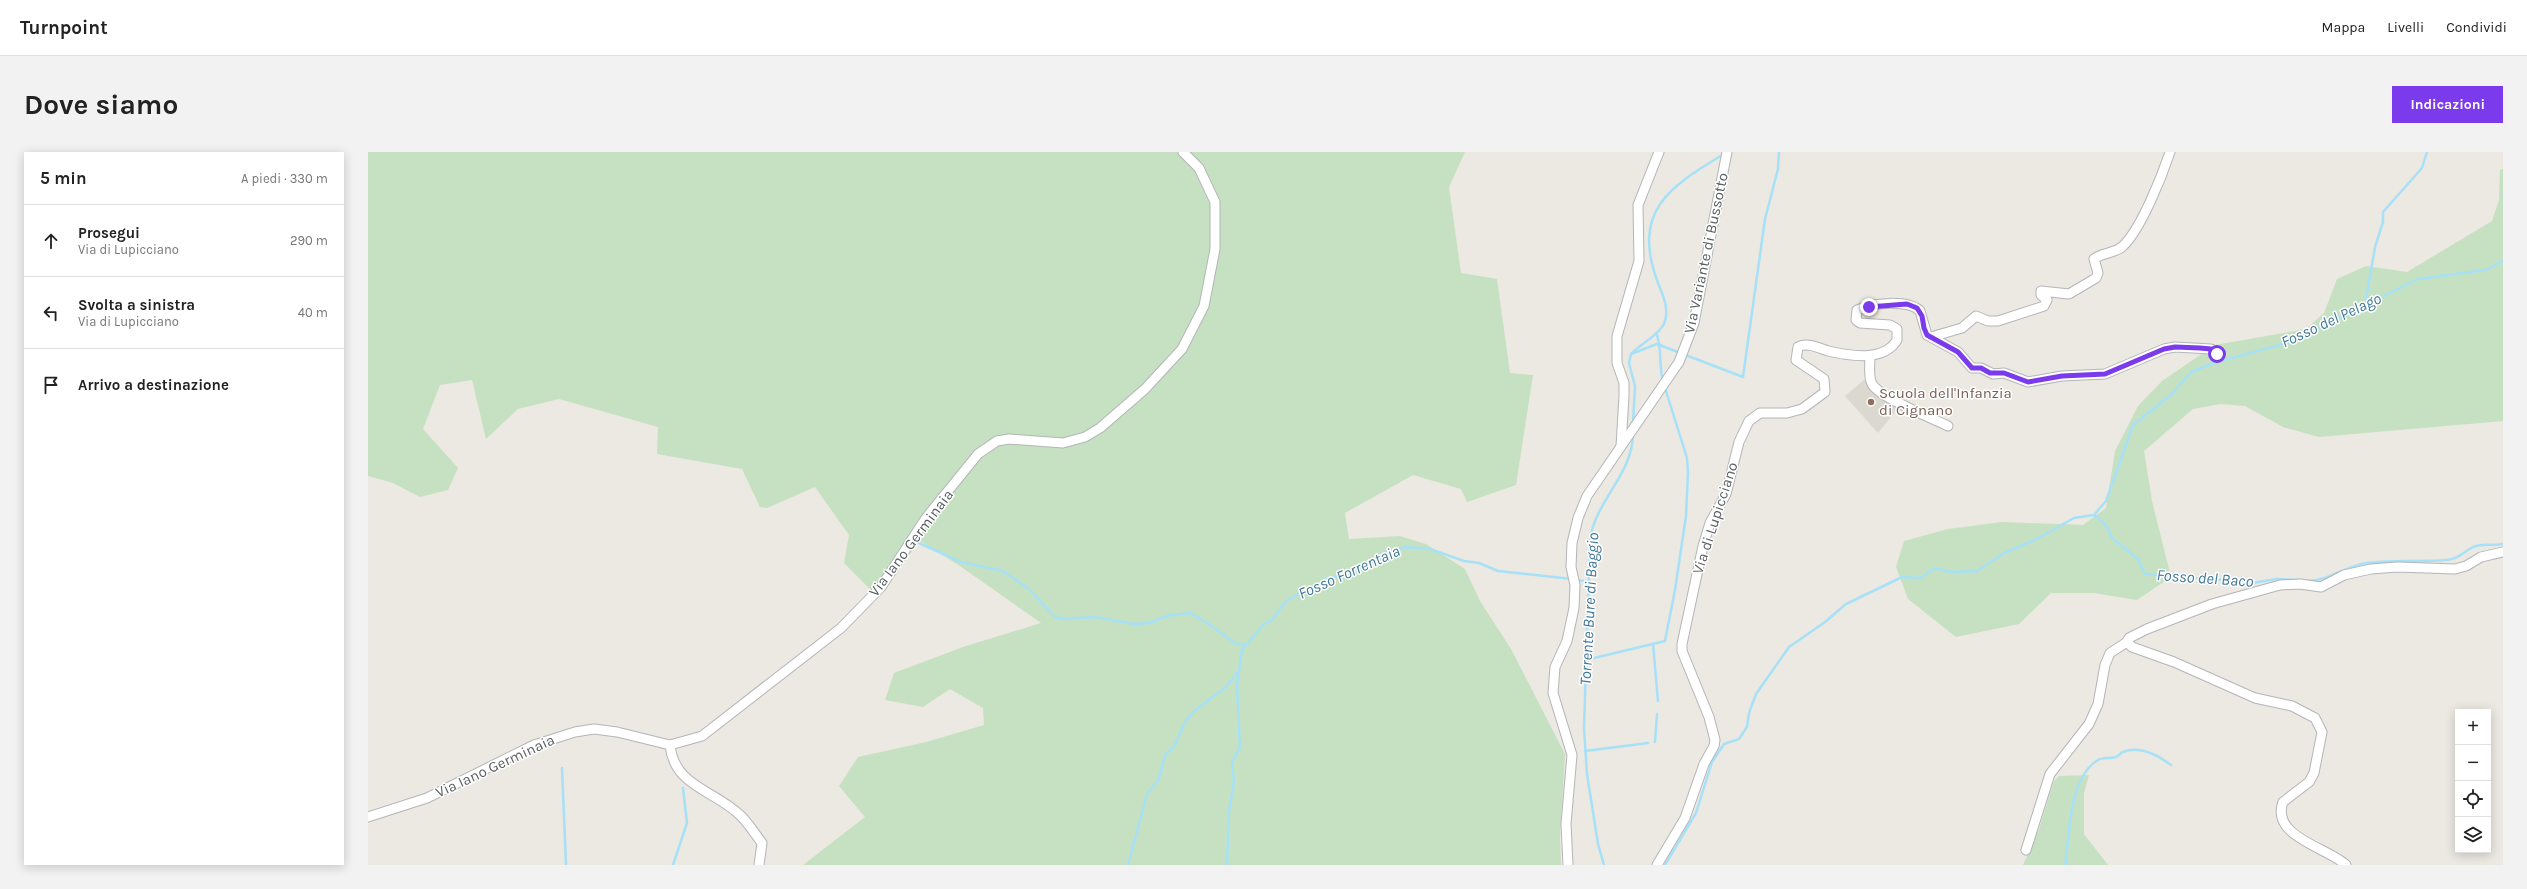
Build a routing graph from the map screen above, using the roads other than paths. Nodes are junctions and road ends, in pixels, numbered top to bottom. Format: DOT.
graph roads {
  1 [pos="1183,152"];
  2 [pos="1659,152"];
  3 [pos="1727,152"];
  4 [pos="2170,152"];
  5 [pos="1931,337"];
  6 [pos="1870,356"];
  7 [pos="2217,357"];
  8 [pos="1948,426"];
  9 [pos="1621,447"];
  10 [pos="2503,552"];
  11 [pos="2127,642"];
  12 [pos="670,745"];
  13 [pos="368,817"];
  14 [pos="2026,850"];
  15 [pos="759,865"];
  16 [pos="1568,865"];
  17 [pos="1657,865"];
  18 [pos="2346,865"];
  1 -- 12 [label="street, Via Iano Germinaia"];
  2 -- 9 [label="street"];
  3 -- 9 [label="street, Via Variante di Bussotto"];
  4 -- 5 [label="street"];
  5 -- 6 [label="street, Via di Lupicciano"];
  5 -- 7 [label="street"];
  6 -- 8 [label="street"];
  6 -- 17 [label="street, Via di Lupicciano"];
  9 -- 16 [label="street, Via Variante di Bussotto"];
  10 -- 11 [label="street"];
  11 -- 14 [label="street"];
  11 -- 18 [label="street"];
  12 -- 13 [label="street, Via Iano Germinaia"];
  12 -- 15 [label="street"];
}
